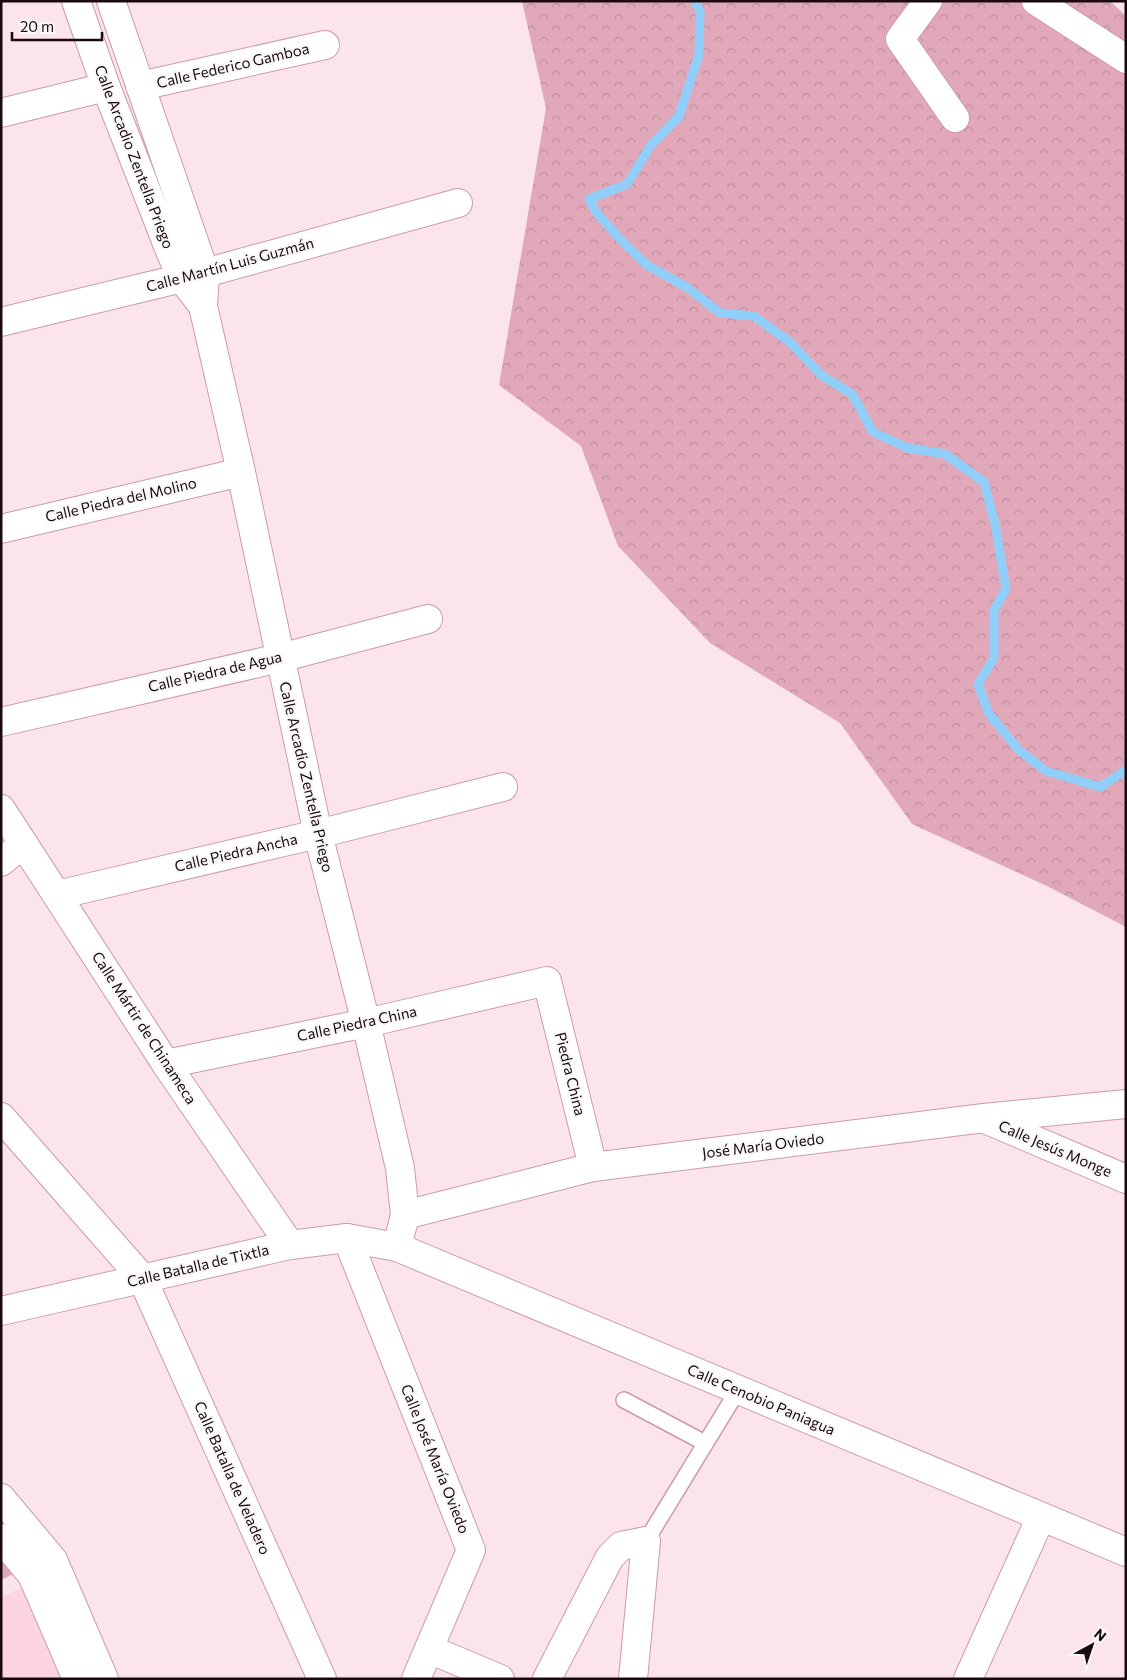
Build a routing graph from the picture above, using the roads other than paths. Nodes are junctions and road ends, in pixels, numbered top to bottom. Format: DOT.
graph roads {
  1 [pos="76,1"];
  2 [pos="111,1"];
  3 [pos="928,1"];
  4 [pos="1036,1"];
  5 [pos="325,45"];
  6 [pos="1126,59"];
  7 [pos="140,86"];
  8 [pos="106,87"];
  9 [pos="1,113"];
  10 [pos="955,118"];
  11 [pos="458,203"];
  12 [pos="194,276"];
  13 [pos="1,322"];
  14 [pos="241,472"];
  15 [pos="1,529"];
  16 [pos="428,619"];
  17 [pos="280,658"];
  18 [pos="1,722"];
  19 [pos="503,787"];
  20 [pos="1,809"];
  21 [pos="318,834"];
  22 [pos="23,844"];
  23 [pos="1,862"];
  24 [pos="57,896"];
  25 [pos="547,981"];
  26 [pos="366,1023"];
  27 [pos="166,1064"];
  28 [pos="1126,1104"];
  29 [pos="1,1117"];
  30 [pos="984,1118"];
  31 [pos="593,1167"];
  32 [pos="1126,1179"];
  33 [pos="405,1214"];
  34 [pos="346,1238"];
  35 [pos="290,1245"];
  36 [pos="397,1247"];
  37 [pos="142,1278"];
  38 [pos="1,1311"];
  39 [pos="738,1390"];
  40 [pos="624,1400"];
  41 [pos="705,1443"];
  42 [pos="1,1498"];
  43 [pos="1041,1517"];
  44 [pos="1,1538"];
  45 [pos="646,1542"];
  46 [pos="1126,1552"];
  47 [pos="77,1647"];
  48 [pos="430,1649"];
  49 [pos="77,1679"];
  50 [pos="104,1679"];
  51 [pos="322,1679"];
  52 [pos="416,1679"];
  53 [pos="500,1679"];
  54 [pos="547,1679"];
  55 [pos="633,1679"];
  56 [pos="968,1679"];
  1 -- 8 [label="street, Calle Arcadio Zentella Priego"];
  2 -- 7 [label="street, Calle Arcadio Zentella Priego"];
  3 -- 10 [label="street"];
  4 -- 6 [label="street"];
  5 -- 7 [label="street, Calle Federico Gamboa"];
  7 -- 12 [label="street, Calle Arcadio Zentella Priego"];
  8 -- 9 [label="street"];
  8 -- 12 [label="street, Calle Arcadio Zentella Priego"];
  11 -- 12 [label="street, Calle Martín Luis Guzmán"];
  12 -- 13 [label="street, Calle Martín Luis Guzmán"];
  12 -- 14 [label="street, Calle Arcadio Zentella Priego"];
  14 -- 15 [label="street, Calle Piedra del Molino"];
  14 -- 17 [label="street, Calle Arcadio Zentella Priego"];
  16 -- 17 [label="street, Calle Piedra de Agua"];
  17 -- 18 [label="street, Calle Piedra de Agua"];
  17 -- 21 [label="street, Calle Arcadio Zentella Priego"];
  19 -- 21 [label="street, Calle Piedra Ancha"];
  20 -- 22 [label="street, Calle Mártir de Chinameca"];
  21 -- 24 [label="street, Calle Piedra Ancha"];
  21 -- 26 [label="street, Calle Arcadio Zentella Priego"];
  22 -- 23 [label="street"];
  22 -- 24 [label="street, Calle Mártir de Chinameca"];
  24 -- 27 [label="street, Calle Mártir de Chinameca"];
  25 -- 26 [label="street, Calle Piedra China"];
  25 -- 31 [label="street, Piedra China"];
  26 -- 27 [label="street, Calle Piedra China"];
  26 -- 33 [label="street, Calle Arcadio Zentella Priego"];
  27 -- 35 [label="street, Calle Mártir de Chinameca"];
  28 -- 30 [label="street, José María Oviedo"];
  29 -- 37 [label="street, Calle Batalla de Veladero"];
  30 -- 31 [label="street, José María Oviedo"];
  30 -- 32 [label="street, Calle Jesús Monge"];
  31 -- 33 [label="street, José María Oviedo"];
  33 -- 36 [label="street, Calle Arcadio Zentella Priego"];
  34 -- 35 [label="street, Calle Batalla de Tixtla"];
  34 -- 36 [label="street, Calle Batalla de Tixtla"];
  34 -- 48 [label="street, Calle José María Oviedo"];
  35 -- 37 [label="street, Calle Batalla de Tixtla"];
  36 -- 39 [label="street, Calle Cenobio Paniagua"];
  37 -- 38 [label="street, Calle Batalla de Tixtla"];
  37 -- 51 [label="street, Calle Batalla de Veladero"];
  39 -- 41 [label="lane"];
  39 -- 43 [label="street, Calle Cenobio Paniagua"];
  40 -- 41 [label="lane"];
  41 -- 45 [label="lane"];
  42 -- 47 [label="street"];
  43 -- 46 [label="street, Calle Cenobio Paniagua"];
  43 -- 56 [label="street"];
  44 -- 47 [label="street"];
  45 -- 54 [label="street"];
  45 -- 55 [label="street"];
  47 -- 49 [label="street"];
  47 -- 50 [label="street"];
  48 -- 52 [label="street, Calle José María Oviedo"];
  48 -- 53 [label="street"];
}
